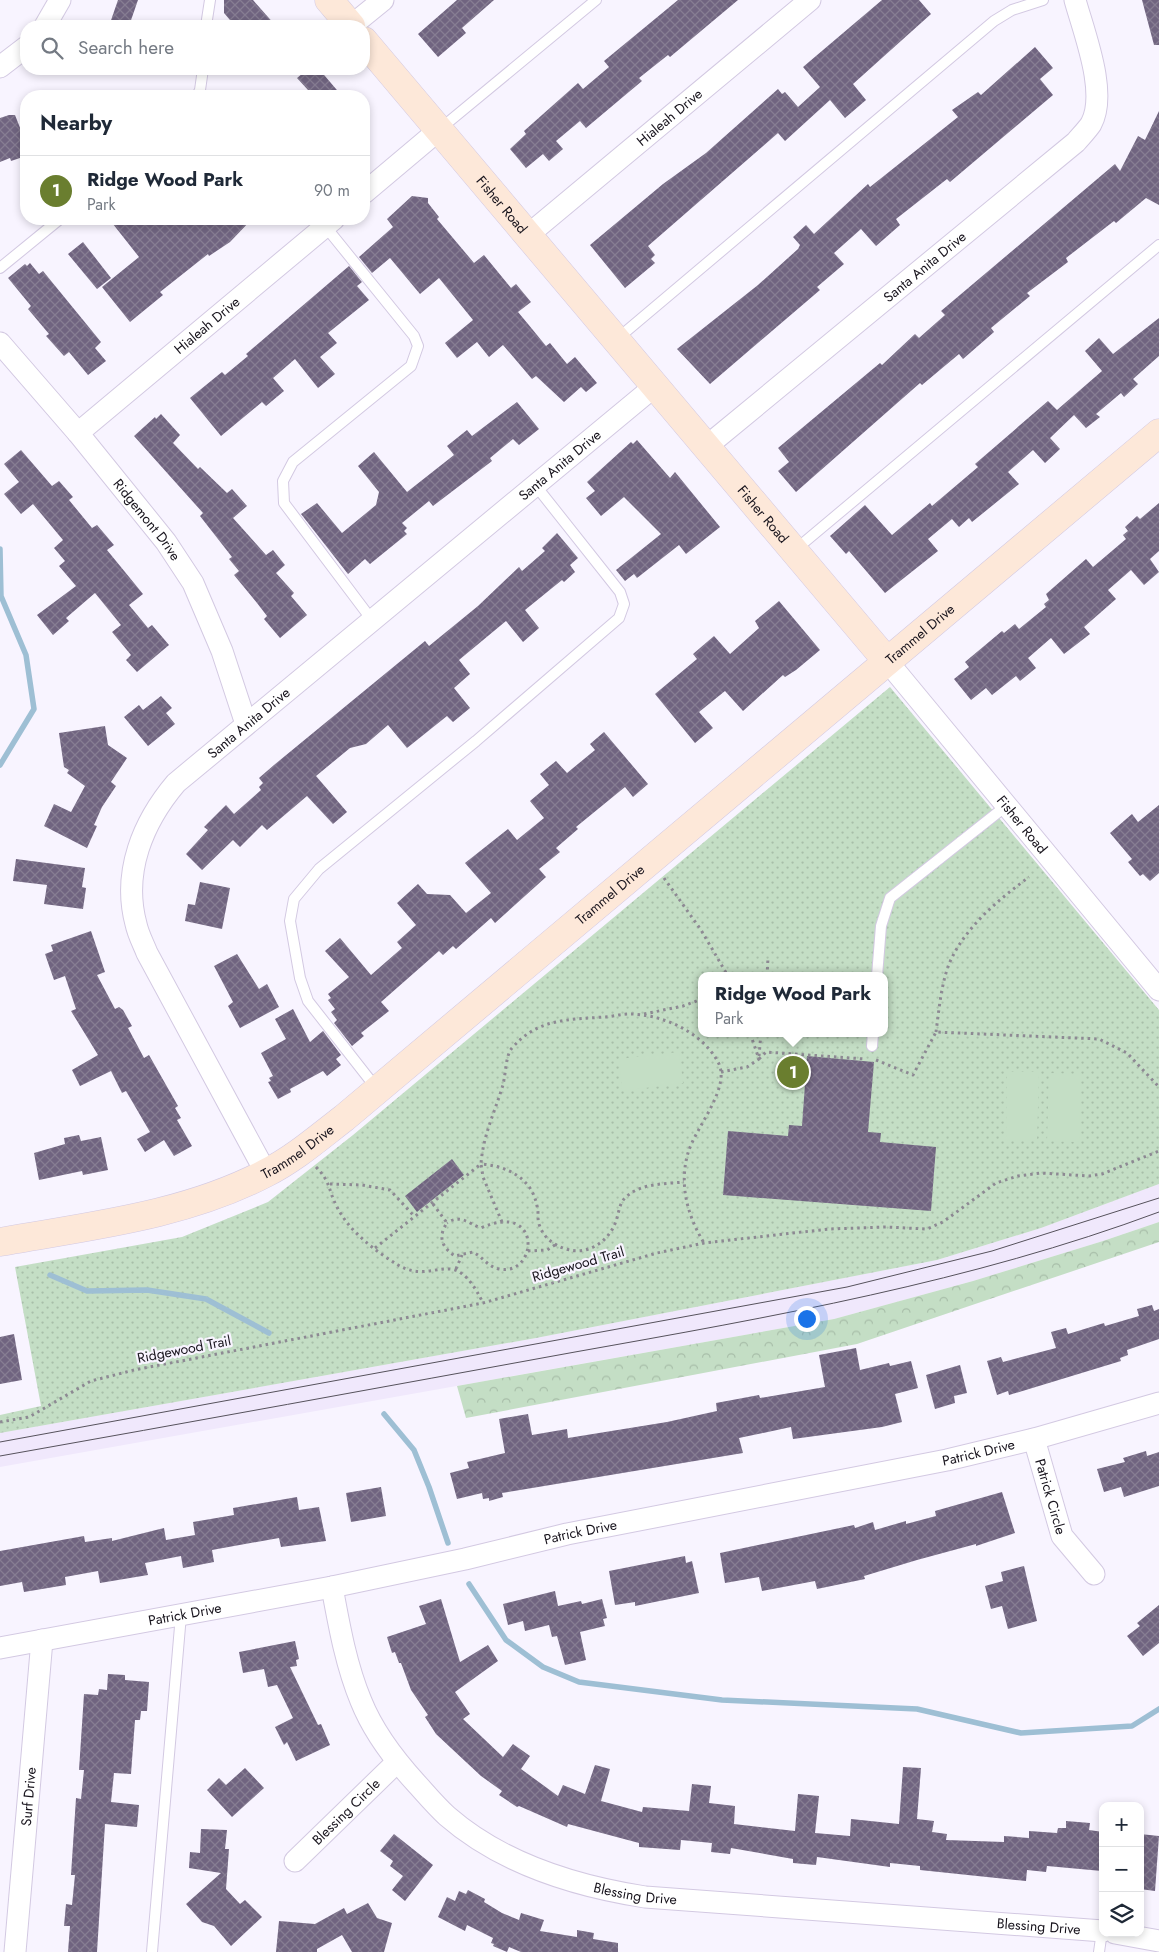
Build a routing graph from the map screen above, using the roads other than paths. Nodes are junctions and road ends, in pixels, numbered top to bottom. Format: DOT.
graph roads {
  1 [pos="60,0"];
  2 [pos="210,0"];
  3 [pos="329,0"];
  4 [pos="383,0"];
  5 [pos="596,0"];
  6 [pos="810,0"];
  7 [pos="1044,0"];
  8 [pos="1076,0"];
  9 [pos="48,20"];
  10 [pos="207,20"];
  11 [pos="346,20"];
  12 [pos="358,20"];
  13 [pos="370,48"];
  14 [pos="20,52"];
  15 [pos="0,67"];
  16 [pos="202,75"];
  17 [pos="200,90"];
  18 [pos="440,129"];
  19 [pos="370,189"];
  20 [pos="53,225"];
  21 [pos="325,225"];
  22 [pos="331,225"];
  23 [pos="528,235"];
  24 [pos="1159,244"];
  25 [pos="0,268"];
  26 [pos="616,340"];
  27 [pos="0,343"];
  28 [pos="655,386"];
  29 [pos="78,433"];
  30 [pos="1159,433"];
  31 [pos="707,446"];
  32 [pos="536,486"];
  33 [pos="794,550"];
  34 [pos="372,620"];
  35 [pos="887,661"];
  36 [pos="246,724"];
  37 [pos="1006,806"];
  38 [pos="878,972"];
  39 [pos="1159,990"];
  40 [pos="873,1037"];
  41 [pos="872,1046"];
  42 [pos="378,1090"];
  43 [pos="266,1173"];
  44 [pos="0,1242"];
  45 [pos="1159,1403"];
  46 [pos="1034,1439"];
  47 [pos="1094,1574"];
  48 [pos="332,1587"];
  49 [pos="181,1615"];
  50 [pos="42,1640"];
  51 [pos="0,1648"];
  52 [pos="397,1762"];
  53 [pos="295,1861"];
  54 [pos="1099,1931"];
  55 [pos="1104,1937"];
  56 [pos="1135,1937"];
  57 [pos="1159,1941"];
  58 [pos="15,1952"];
  59 [pos="152,1952"];
  60 [pos="1100,1952"];
  1 -- 9 [label="street"];
  2 -- 10 [label="lane"];
  3 -- 11 [label="street"];
  4 -- 12 [label="street"];
  5 -- 18 [label="lane"];
  6 -- 23 [label="street, Hialeah Drive"];
  7 -- 26 [label="lane"];
  8 -- 31 [label="street, Santa Anita Drive"];
  13 -- 18 [label="street, Fisher Road"];
  14 -- 15 [label="street"];
  16 -- 17 [label="lane"];
  18 -- 19 [label="street"];
  18 -- 23 [label="street, Fisher Road"];
  20 -- 25 [label="lane"];
  21 -- 29 [label="street, Hialeah Drive"];
  22 -- 34 [label="lane"];
  23 -- 26 [label="street, Fisher Road"];
  24 -- 33 [label="lane"];
  26 -- 28 [label="street, Fisher Road"];
  27 -- 29 [label="street, Ridgemont Drive"];
  28 -- 31 [label="street, Fisher Road"];
  28 -- 32 [label="street, Santa Anita Drive"];
  29 -- 36 [label="street, Ridgemont Drive"];
  30 -- 35 [label="street, Trammel Drive"];
  31 -- 33 [label="street, Fisher Road"];
  32 -- 34 [label="street, Santa Anita Drive"];
  32 -- 42 [label="lane"];
  33 -- 35 [label="street, Fisher Road"];
  34 -- 36 [label="street, Santa Anita Drive"];
  35 -- 37 [label="street, Fisher Road"];
  35 -- 42 [label="street, Trammel Drive"];
  36 -- 43 [label="street, Santa Anita Drive"];
  37 -- 38 [label="lane"];
  37 -- 39 [label="street, Fisher Road"];
  40 -- 41 [label="lane"];
  42 -- 43 [label="street, Trammel Drive"];
  43 -- 44 [label="street, Trammel Drive"];
  45 -- 46 [label="street, Patrick Drive"];
  46 -- 47 [label="street, Patrick Circle"];
  46 -- 48 [label="street, Patrick Drive"];
  48 -- 49 [label="street, Patrick Drive"];
  48 -- 52 [label="street, Blessing Drive"];
  49 -- 50 [label="street, Patrick Drive"];
  49 -- 59 [label="lane"];
  50 -- 51 [label="street, Patrick Drive"];
  50 -- 58 [label="street, Surf Drive"];
  52 -- 53 [label="street, Blessing Circle"];
  52 -- 54 [label="street, Blessing Drive"];
  55 -- 60 [label="lane"];
  56 -- 57 [label="street, Blessing Drive"];
}
